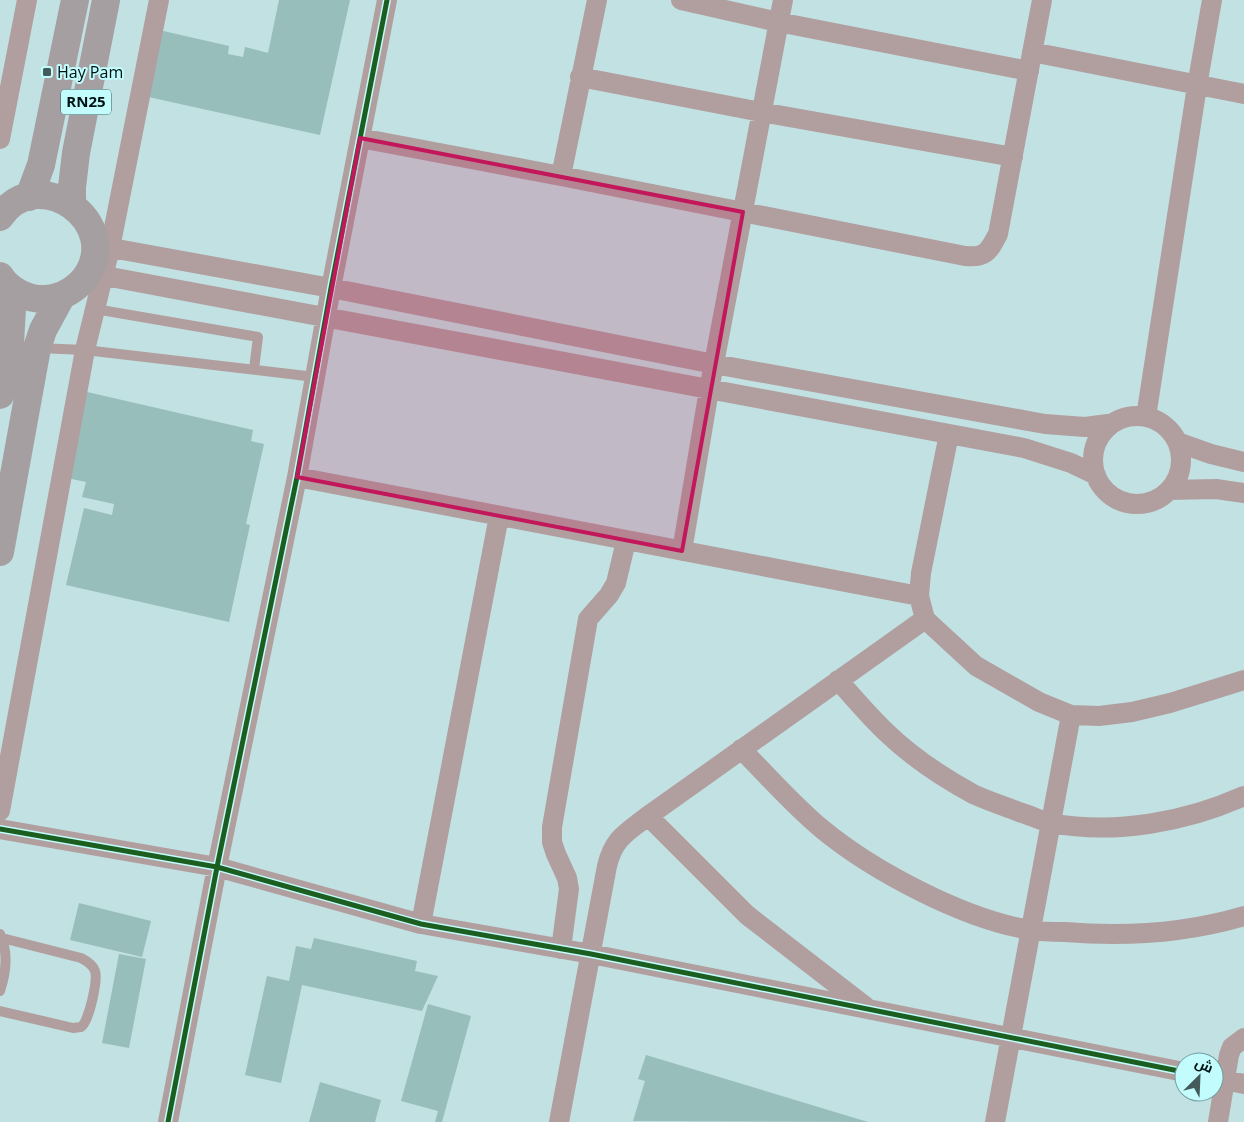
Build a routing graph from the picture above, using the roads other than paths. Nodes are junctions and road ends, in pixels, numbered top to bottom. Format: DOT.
graph roads {
  1 [pos="27,0"];
  2 [pos="75,0"];
  3 [pos="106,0"];
  4 [pos="159,0"];
  5 [pos="387,0"];
  6 [pos="597,0"];
  7 [pos="681,0"];
  8 [pos="783,0"];
  9 [pos="1042,0"];
  10 [pos="1212,0"];
  11 [pos="778,22"];
  12 [pos="1030,61"];
  13 [pos="580,77"];
  14 [pos="1197,86"];
  15 [pos="1244,94"];
  16 [pos="761,112"];
  17 [pos="360,138"];
  18 [pos="0,139"];
  19 [pos="1013,157"];
  20 [pos="561,176"];
  21 [pos="29,197"];
  22 [pos="72,205"];
  23 [pos="743,212"];
  24 [pos="0,218"];
  25 [pos="102,246"];
  26 [pos="96,274"];
  27 [pos="6,283"];
  28 [pos="331,288"];
  29 [pos="61,296"];
  30 [pos="95,309"];
  31 [pos="327,317"];
  32 [pos="37,348"];
  33 [pos="85,350"];
  34 [pos="714,364"];
  35 [pos="254,369"];
  36 [pos="315,377"];
  37 [pos="709,390"];
  38 [pos="0,395"];
  39 [pos="1146,417"];
  40 [pos="1108,424"];
  41 [pos="949,434"];
  42 [pos="1177,442"];
  43 [pos="1244,462"];
  44 [pos="1096,475"];
  45 [pos="297,477"];
  46 [pos="1170,490"];
  47 [pos="1244,493"];
  48 [pos="499,516"];
  49 [pos="626,541"];
  50 [pos="682,551"];
  51 [pos="0,552"];
  52 [pos="920,596"];
  53 [pos="925,619"];
  54 [pos="838,680"];
  55 [pos="1244,680"];
  56 [pos="1071,715"];
  57 [pos="741,749"];
  58 [pos="1244,796"];
  59 [pos="0,811"];
  60 [pos="648,816"];
  61 [pos="1050,823"];
  62 [pos="0,829"];
  63 [pos="217,867"];
  64 [pos="1244,916"];
  65 [pos="421,924"];
  66 [pos="1030,930"];
  67 [pos="1,936"];
  68 [pos="561,949"];
  69 [pos="591,954"];
  70 [pos="0,991"];
  71 [pos="0,1010"];
  72 [pos="870,1010"];
  73 [pos="1011,1038"];
  74 [pos="1244,1038"];
  75 [pos="1224,1067"];
  76 [pos="1174,1070"];
  77 [pos="1224,1080"];
  78 [pos="1244,1084"];
  79 [pos="1218,1102"];
  80 [pos="168,1122"];
  81 [pos="559,1122"];
  82 [pos="995,1122"];
  83 [pos="1218,1122"];
  1 -- 18 [label="street"];
  2 -- 21 [label="main road, RN25"];
  3 -- 22 [label="main road, RN25"];
  4 -- 25 [label="street"];
  5 -- 17 [label="street"];
  6 -- 13 [label="street"];
  7 -- 11 [label="street"];
  8 -- 11 [label="street"];
  9 -- 12 [label="street"];
  10 -- 14 [label="street"];
  11 -- 12 [label="street"];
  11 -- 16 [label="street"];
  12 -- 14 [label="street"];
  12 -- 19 [label="street"];
  13 -- 16 [label="street"];
  13 -- 20 [label="street"];
  14 -- 15 [label="street"];
  14 -- 39 [label="street"];
  16 -- 19 [label="street"];
  16 -- 23 [label="street"];
  17 -- 20 [label="street"];
  17 -- 28 [label="street"];
  19 -- 23 [label="street"];
  20 -- 23 [label="street"];
  21 -- 22 [label="main road"];
  21 -- 24 [label="main road"];
  22 -- 25 [label="main road"];
  23 -- 34 [label="street"];
  25 -- 26 [label="main road"];
  25 -- 28 [label="street"];
  26 -- 29 [label="main road"];
  26 -- 30 [label="street"];
  26 -- 31 [label="street"];
  27 -- 29 [label="main road"];
  27 -- 38 [label="main road"];
  28 -- 31 [label="street"];
  28 -- 34 [label="street"];
  29 -- 32 [label="main road"];
  30 -- 33 [label="street"];
  30 -- 35 [label="lane"];
  31 -- 36 [label="street"];
  31 -- 37 [label="street"];
  32 -- 33 [label="lane"];
  32 -- 51 [label="main road"];
  33 -- 35 [label="lane"];
  33 -- 59 [label="street"];
  34 -- 37 [label="street"];
  34 -- 40 [label="street"];
  35 -- 36 [label="lane"];
  36 -- 45 [label="street"];
  37 -- 41 [label="street"];
  37 -- 50 [label="street"];
  39 -- 40 [label="street"];
  39 -- 42 [label="street"];
  40 -- 44 [label="street"];
  41 -- 44 [label="street"];
  41 -- 52 [label="street"];
  42 -- 43 [label="street"];
  42 -- 46 [label="street"];
  44 -- 46 [label="street"];
  45 -- 48 [label="street"];
  45 -- 63 [label="street"];
  46 -- 47 [label="street"];
  48 -- 49 [label="street"];
  48 -- 65 [label="street"];
  49 -- 50 [label="street"];
  49 -- 68 [label="street"];
  50 -- 52 [label="street"];
  52 -- 53 [label="street"];
  53 -- 54 [label="street"];
  53 -- 56 [label="street"];
  54 -- 57 [label="street"];
  54 -- 61 [label="street"];
  55 -- 56 [label="street"];
  56 -- 61 [label="street"];
  57 -- 60 [label="street"];
  57 -- 66 [label="street"];
  58 -- 61 [label="street"];
  60 -- 69 [label="street"];
  60 -- 72 [label="street"];
  61 -- 66 [label="street"];
  62 -- 63 [label="street"];
  63 -- 65 [label="street"];
  63 -- 80 [label="street"];
  64 -- 66 [label="street"];
  65 -- 68 [label="street"];
  66 -- 73 [label="street"];
  67 -- 70 [label="lane"];
  67 -- 71 [label="lane"];
  68 -- 69 [label="street"];
  69 -- 72 [label="street"];
  69 -- 81 [label="street"];
  72 -- 73 [label="street"];
  73 -- 76 [label="street"];
  73 -- 82 [label="street"];
  74 -- 75 [label="street"];
  77 -- 78 [label="street"];
  79 -- 83 [label="street"];
}
